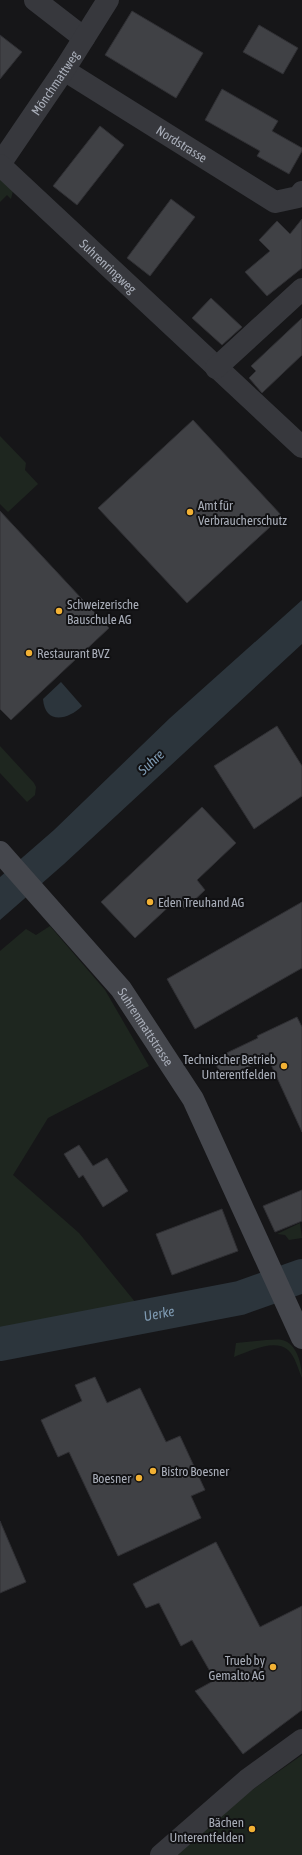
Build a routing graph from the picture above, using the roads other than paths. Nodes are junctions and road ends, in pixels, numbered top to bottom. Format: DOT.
graph roads {
  1 [pos="35,0"];
  2 [pos="108,0"];
  3 [pos="84,38"];
  4 [pos="64,70"];
  5 [pos="0,165"];
  6 [pos="302,192"];
  7 [pos="302,290"];
  8 [pos="216,368"];
  9 [pos="302,447"];
  10 [pos="1,853"];
  11 [pos="302,1338"];
  12 [pos="302,1740"];
  13 [pos="161,1855"];
  1 -- 3 [label="street"];
  2 -- 3 [label="street, Mönchmattweg"];
  3 -- 4 [label="street, Mönchmattweg"];
  4 -- 5 [label="street, Mönchmattweg"];
  4 -- 6 [label="street, Nordstrasse"];
  5 -- 8 [label="street, Suhrenringweg"];
  7 -- 8 [label="street"];
  8 -- 9 [label="street, Suhrenringweg"];
  10 -- 11 [label="street, Suhrenmattstrasse"];
  12 -- 13 [label="street"];
}
